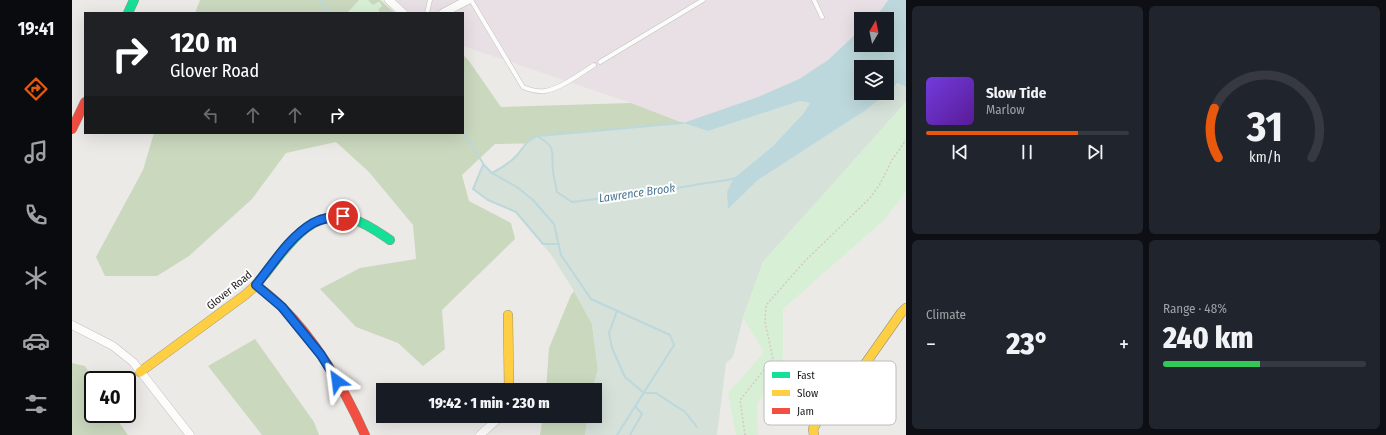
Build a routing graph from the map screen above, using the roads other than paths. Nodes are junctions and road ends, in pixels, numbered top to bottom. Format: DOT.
graph roads {
  1 [pos="134,0"];
  2 [pos="389,0"];
  3 [pos="430,0"];
  4 [pos="468,0"];
  5 [pos="471,0"];
  6 [pos="703,0"];
  7 [pos="814,0"];
  8 [pos="128,12"];
  9 [pos="402,12"];
  10 [pos="427,12"];
  11 [pos="446,12"];
  12 [pos="822,17"];
  13 [pos="600,62"];
  14 [pos="594,65"];
  15 [pos="84,104"];
  16 [pos="72,128"];
  17 [pos="390,240"];
  18 [pos="256,285"];
  19 [pos="906,308"];
  20 [pos="508,315"];
  21 [pos="72,325"];
  22 [pos="868,361"];
  23 [pos="140,372"];
  24 [pos="509,383"];
  25 [pos="493,423"];
  26 [pos="815,425"];
  27 [pos="190,435"];
  28 [pos="365,435"];
  29 [pos="480,435"];
  30 [pos="814,435"];
  1 -- 8 [label="street"];
  2 -- 9 [label="street"];
  3 -- 10 [label="lane"];
  4 -- 11 [label="street"];
  5 -- 14 [label="lane"];
  6 -- 13 [label="lane"];
  7 -- 12 [label="lane"];
  15 -- 16 [label="street"];
  17 -- 18 [label="street, Glover Road"];
  18 -- 23 [label="street, Glover Road"];
  18 -- 28 [label="street"];
  19 -- 22 [label="street"];
  20 -- 24 [label="street"];
  21 -- 23 [label="street"];
  23 -- 27 [label="street"];
  25 -- 29 [label="street"];
  26 -- 30 [label="street"];
}
